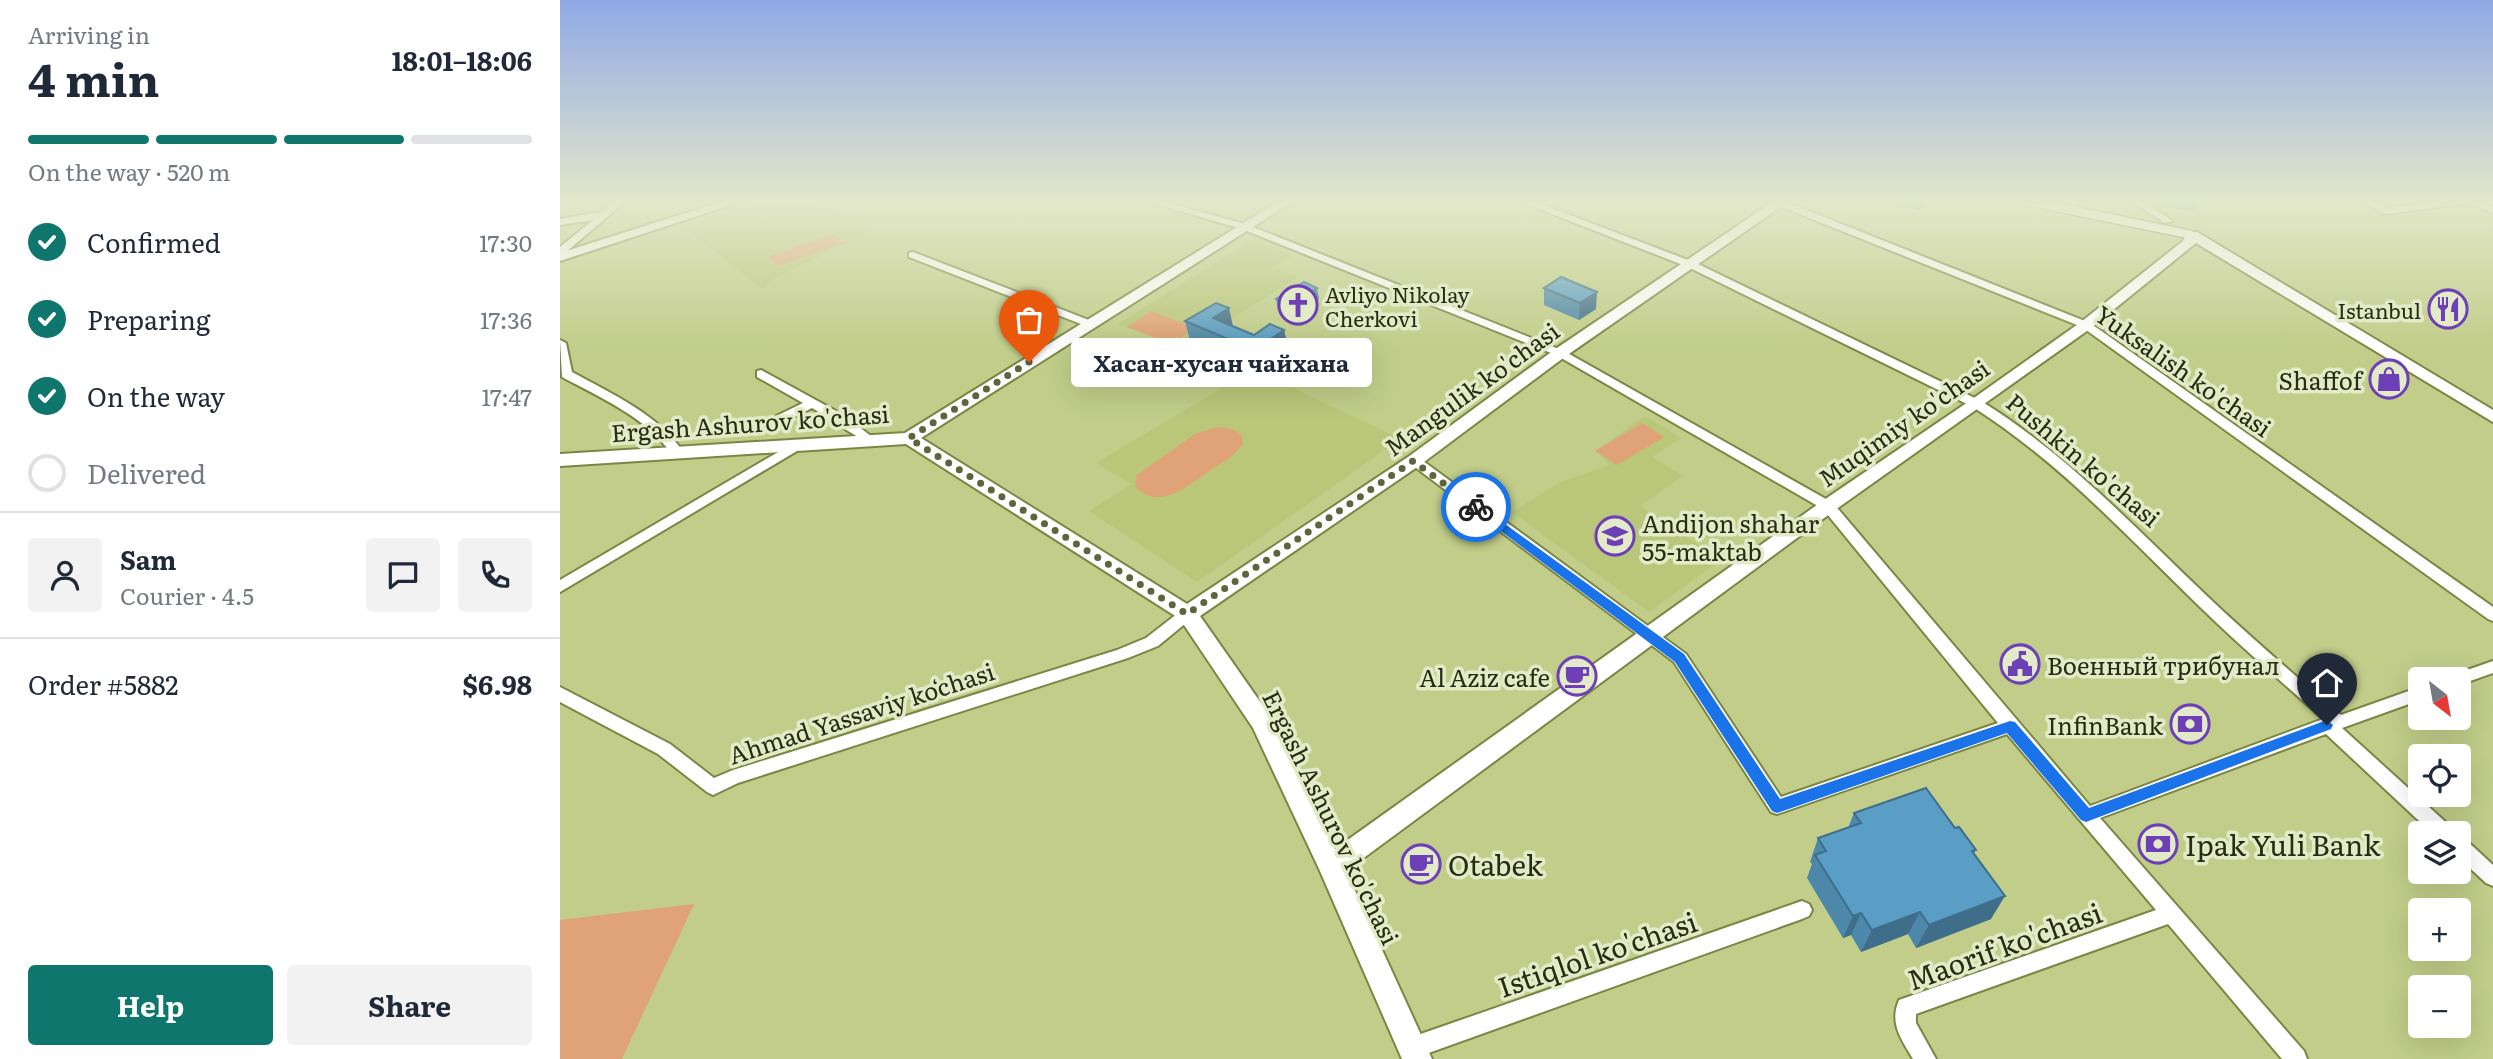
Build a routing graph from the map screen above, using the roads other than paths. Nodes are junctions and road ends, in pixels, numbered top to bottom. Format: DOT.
graph roads {
  1 [pos="1209,250"];
  2 [pos="1301,250"];
  3 [pos="1654,250"];
  4 [pos="1713,250"];
  5 [pos="1902,250"];
  6 [pos="2180,250"];
  7 [pos="2218,250"];
  8 [pos="913,255"];
  9 [pos="1692,265"];
  10 [pos="1090,324"];
  11 [pos="2086,325"];
  12 [pos="560,343"];
  13 [pos="1560,354"];
  14 [pos="761,374"];
  15 [pos="563,376"];
  16 [pos="812,403"];
  17 [pos="1977,404"];
  18 [pos="2493,417"];
  19 [pos="762,428"];
  20 [pos="909,438"];
  21 [pos="870,440"];
  22 [pos="797,445"];
  23 [pos="678,453"];
  24 [pos="560,460"];
  25 [pos="1413,461"];
  26 [pos="1828,506"];
  27 [pos="560,587"];
  28 [pos="1187,614"];
  29 [pos="2493,615"];
  30 [pos="1649,635"];
  31 [pos="2493,667"];
  32 [pos="2471,675"];
  33 [pos="560,694"];
  34 [pos="2408,696"];
  35 [pos="2332,723"];
  36 [pos="2010,726"];
  37 [pos="2086,815"];
  38 [pos="2433,821"];
  39 [pos="2471,857"];
  40 [pos="1331,867"];
  41 [pos="2493,877"];
  42 [pos="1801,911"];
  43 [pos="2171,914"];
  44 [pos="1414,1054"];
  45 [pos="1925,1059"];
  46 [pos="2296,1059"];
  1 -- 10 [label="street"];
  2 -- 13 [label="street"];
  3 -- 9 [label="street, Pushkin ko'chasi"];
  4 -- 9 [label="street, Mangulik ko'chasi"];
  5 -- 11 [label="street, Yuksalish ko'chasi"];
  6 -- 11 [label="street, Muqimiy ko'chasi"];
  7 -- 18 [label="street"];
  8 -- 10 [label="street"];
  9 -- 13 [label="street, Mangulik ko'chasi"];
  9 -- 17 [label="street, Pushkin ko'chasi"];
  10 -- 20 [label="street"];
  11 -- 17 [label="street, Muqimiy ko'chasi"];
  11 -- 29 [label="street, Yuksalish ko'chasi"];
  12 -- 15 [label="street"];
  13 -- 25 [label="street, Mangulik ko'chasi"];
  13 -- 26 [label="street"];
  14 -- 16 [label="street"];
  15 -- 23 [label="street"];
  16 -- 19 [label="street"];
  16 -- 21 [label="street"];
  17 -- 26 [label="street, Muqimiy ko'chasi"];
  17 -- 35 [label="street, Pushkin ko'chasi"];
  20 -- 21 [label="street, Ergash Ashurov ko'chasi"];
  20 -- 28 [label="street, Ergash Ashurov ko'chasi"];
  21 -- 22 [label="street, Ergash Ashurov ko'chasi"];
  22 -- 23 [label="street, Ergash Ashurov ko'chasi"];
  22 -- 27 [label="street"];
  23 -- 24 [label="street, Ergash Ashurov ko'chasi"];
  25 -- 28 [label="street, Mangulik ko'chasi"];
  25 -- 30 [label="street"];
  26 -- 30 [label="street, Muqimiy ko'chasi"];
  26 -- 36 [label="street"];
  28 -- 33 [label="street, Ahmad Yassaviy koʻchasi"];
  28 -- 40 [label="street, Ergash Ashurov ko'chasi"];
  30 -- 36 [label="street"];
  30 -- 40 [label="street, Muqimiy ko'chasi"];
  31 -- 32 [label="street"];
  34 -- 35 [label="street"];
  35 -- 37 [label="street"];
  35 -- 38 [label="street, Pushkin ko'chasi"];
  36 -- 37 [label="street"];
  37 -- 43 [label="street"];
  39 -- 41 [label="street"];
  40 -- 44 [label="street, Ergash Ashurov ko'chasi"];
  42 -- 44 [label="street, Istiqlol ko'chasi"];
  43 -- 45 [label="street, Maorif ko'chasi"];
  43 -- 46 [label="street"];
}
